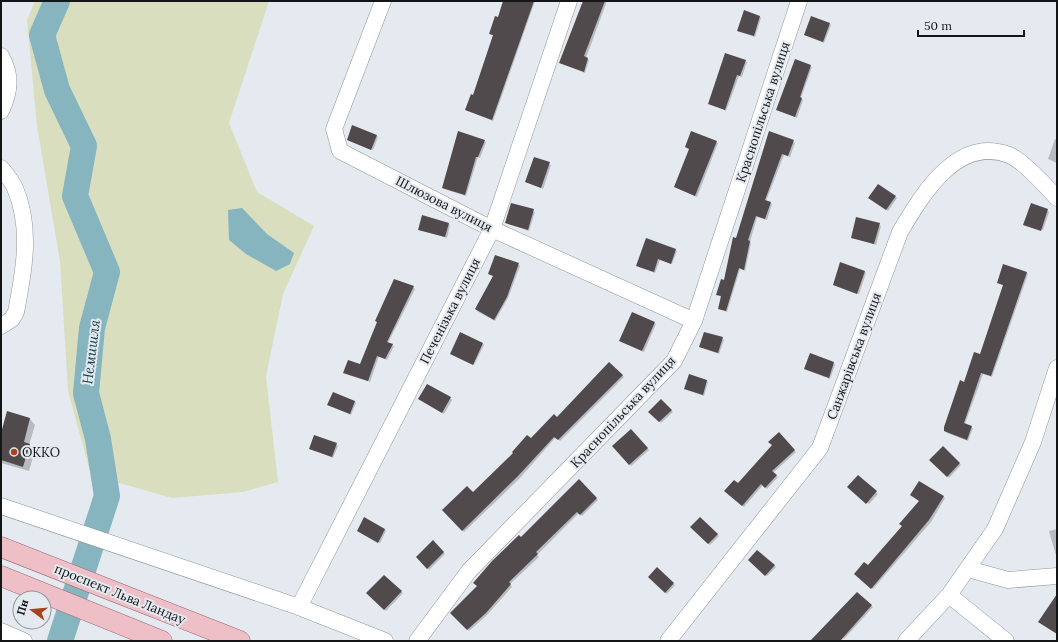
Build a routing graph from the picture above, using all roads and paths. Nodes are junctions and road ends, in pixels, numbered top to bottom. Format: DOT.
graph roads {
  1 [pos="383,1"];
  2 [pos="569,1"];
  3 [pos="799,1"];
  4 [pos="1,56"];
  5 [pos="1,111"];
  6 [pos="1,168"];
  7 [pos="1057,198"];
  8 [pos="492,229"];
  9 [pos="694,320"];
  10 [pos="1,326"];
  11 [pos="1057,368"];
  12 [pos="1,506"];
  13 [pos="1,547"];
  14 [pos="968,569"];
  15 [pos="1,576"];
  16 [pos="1057,576"];
  17 [pos="949,595"];
  18 [pos="299,607"];
  19 [pos="1,631"];
  20 [pos="24,641"];
  21 [pos="162,641"];
  22 [pos="240,641"];
  23 [pos="385,641"];
  24 [pos="417,641"];
  25 [pos="668,641"];
  26 [pos="906,641"];
  27 [pos="1006,641"];
  1 -- 8 [label="street, Шлюзова вулиця"];
  2 -- 8 [label="street, Печенізька вулиця"];
  3 -- 9 [label="street, Краснопільська вулиця"];
  4 -- 5 [label="street"];
  6 -- 10 [label="street"];
  7 -- 25 [label="street, Санжарівська вулиця"];
  8 -- 9 [label="street, Шлюзова вулиця"];
  8 -- 18 [label="street, Печенізька вулиця"];
  9 -- 24 [label="street, Краснопільська вулиця"];
  11 -- 14 [label="street"];
  12 -- 18 [label="street"];
  13 -- 22 [label="main road, проспект Льва Ландау"];
  14 -- 16 [label="street"];
  14 -- 17 [label="street"];
  15 -- 21 [label="main road"];
  17 -- 26 [label="street"];
  17 -- 27 [label="street"];
  18 -- 23 [label="street"];
  19 -- 20 [label="street"];
}
